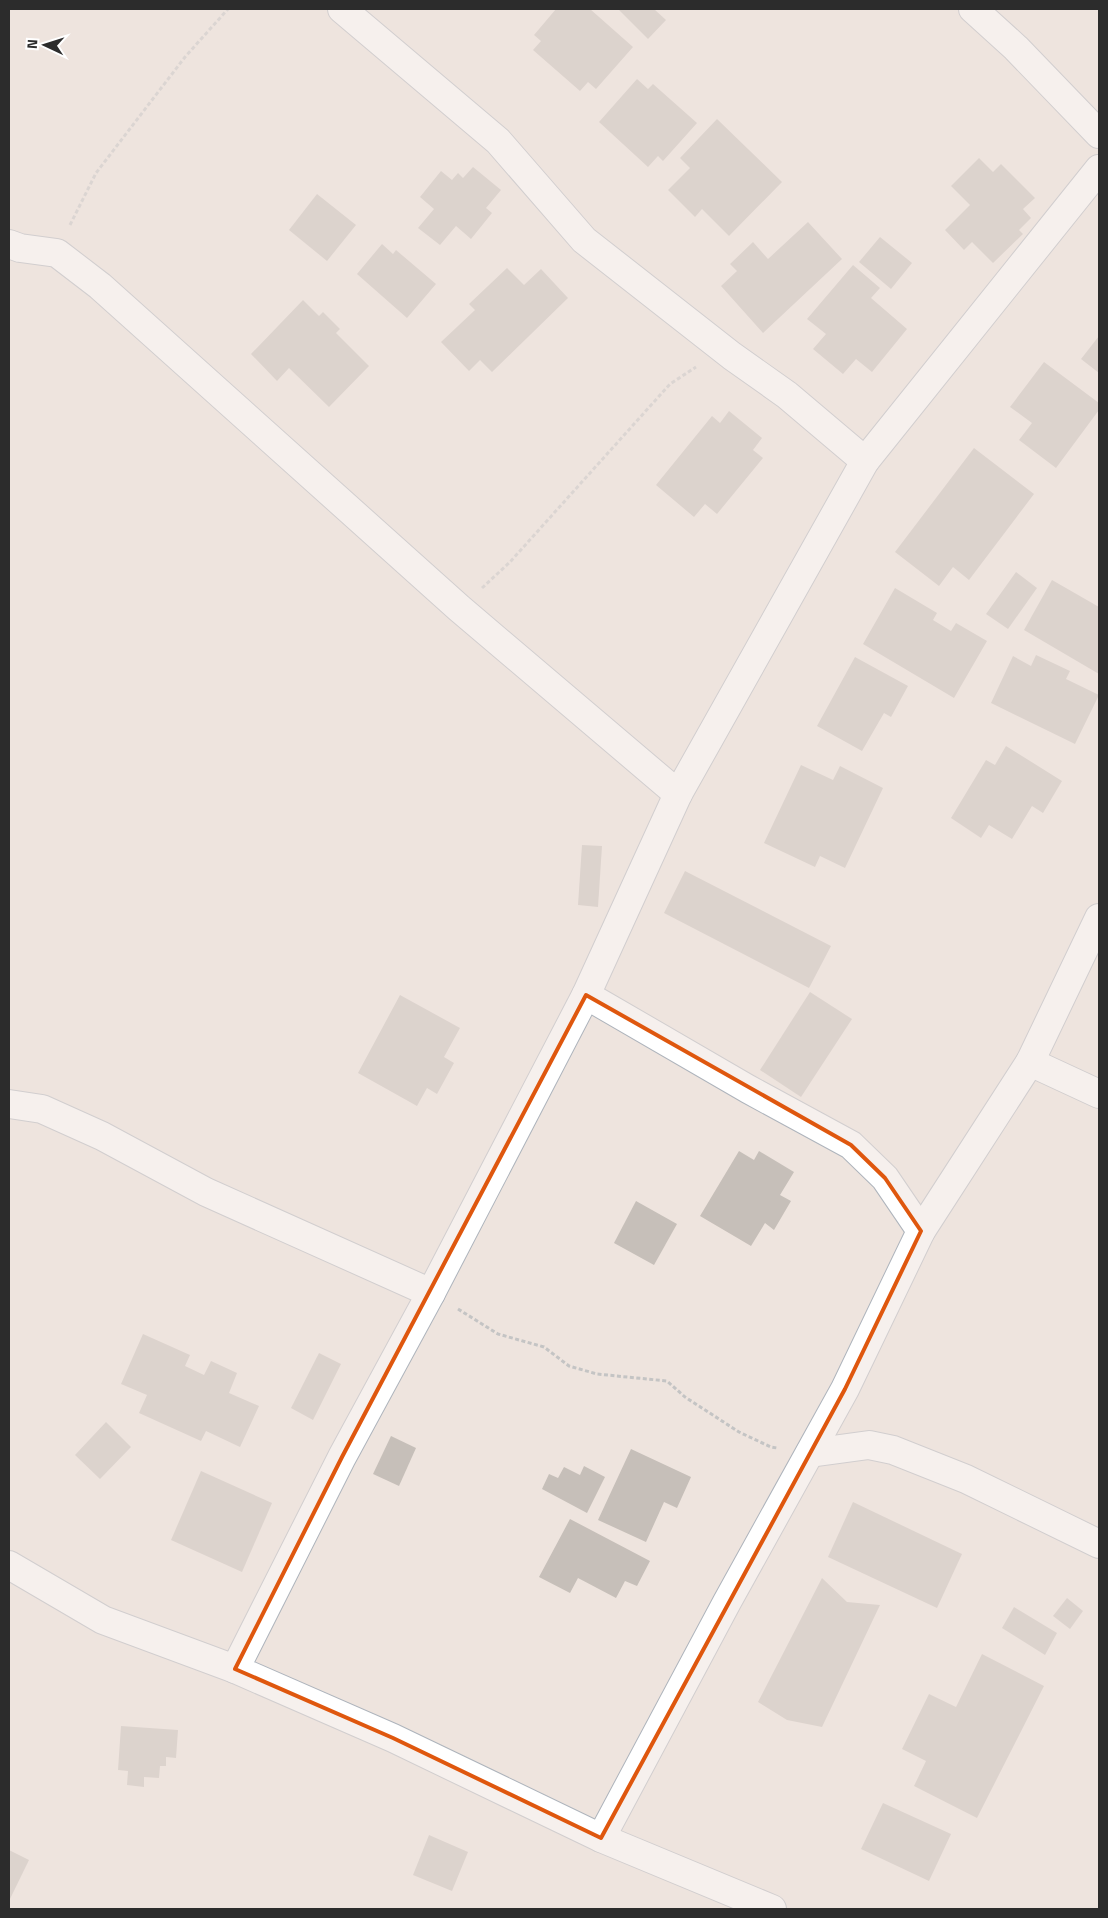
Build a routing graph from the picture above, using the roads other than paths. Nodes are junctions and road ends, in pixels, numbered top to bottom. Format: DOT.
graph roads {
  1 [pos="342,9"];
  2 [pos="973,9"];
  3 [pos="1099,134"];
  4 [pos="1099,169"];
  5 [pos="12,250"];
  6 [pos="864,461"];
  7 [pos="678,794"];
  8 [pos="1099,918"];
  9 [pos="586,994"];
  10 [pos="1030,1062"];
  11 [pos="1099,1094"];
  12 [pos="9,1104"];
  13 [pos="921,1231"];
  14 [pos="432,1293"];
  15 [pos="810,1453"];
  16 [pos="1099,1544"];
  17 [pos="9,1565"];
  18 [pos="235,1669"];
  19 [pos="601,1838"];
  20 [pos="772,1909"];
  1 -- 6 [label="street"];
  2 -- 3 [label="street"];
  4 -- 6 [label="street"];
  5 -- 7 [label="street"];
  6 -- 7 [label="street"];
  7 -- 9 [label="street"];
  8 -- 10 [label="street"];
  9 -- 13 [label="street"];
  9 -- 14 [label="street"];
  10 -- 11 [label="street"];
  10 -- 13 [label="street"];
  12 -- 14 [label="street"];
  13 -- 15 [label="street"];
  14 -- 18 [label="street"];
  15 -- 16 [label="street"];
  15 -- 19 [label="street"];
  17 -- 18 [label="street"];
  18 -- 19 [label="street"];
  19 -- 20 [label="street"];
}
